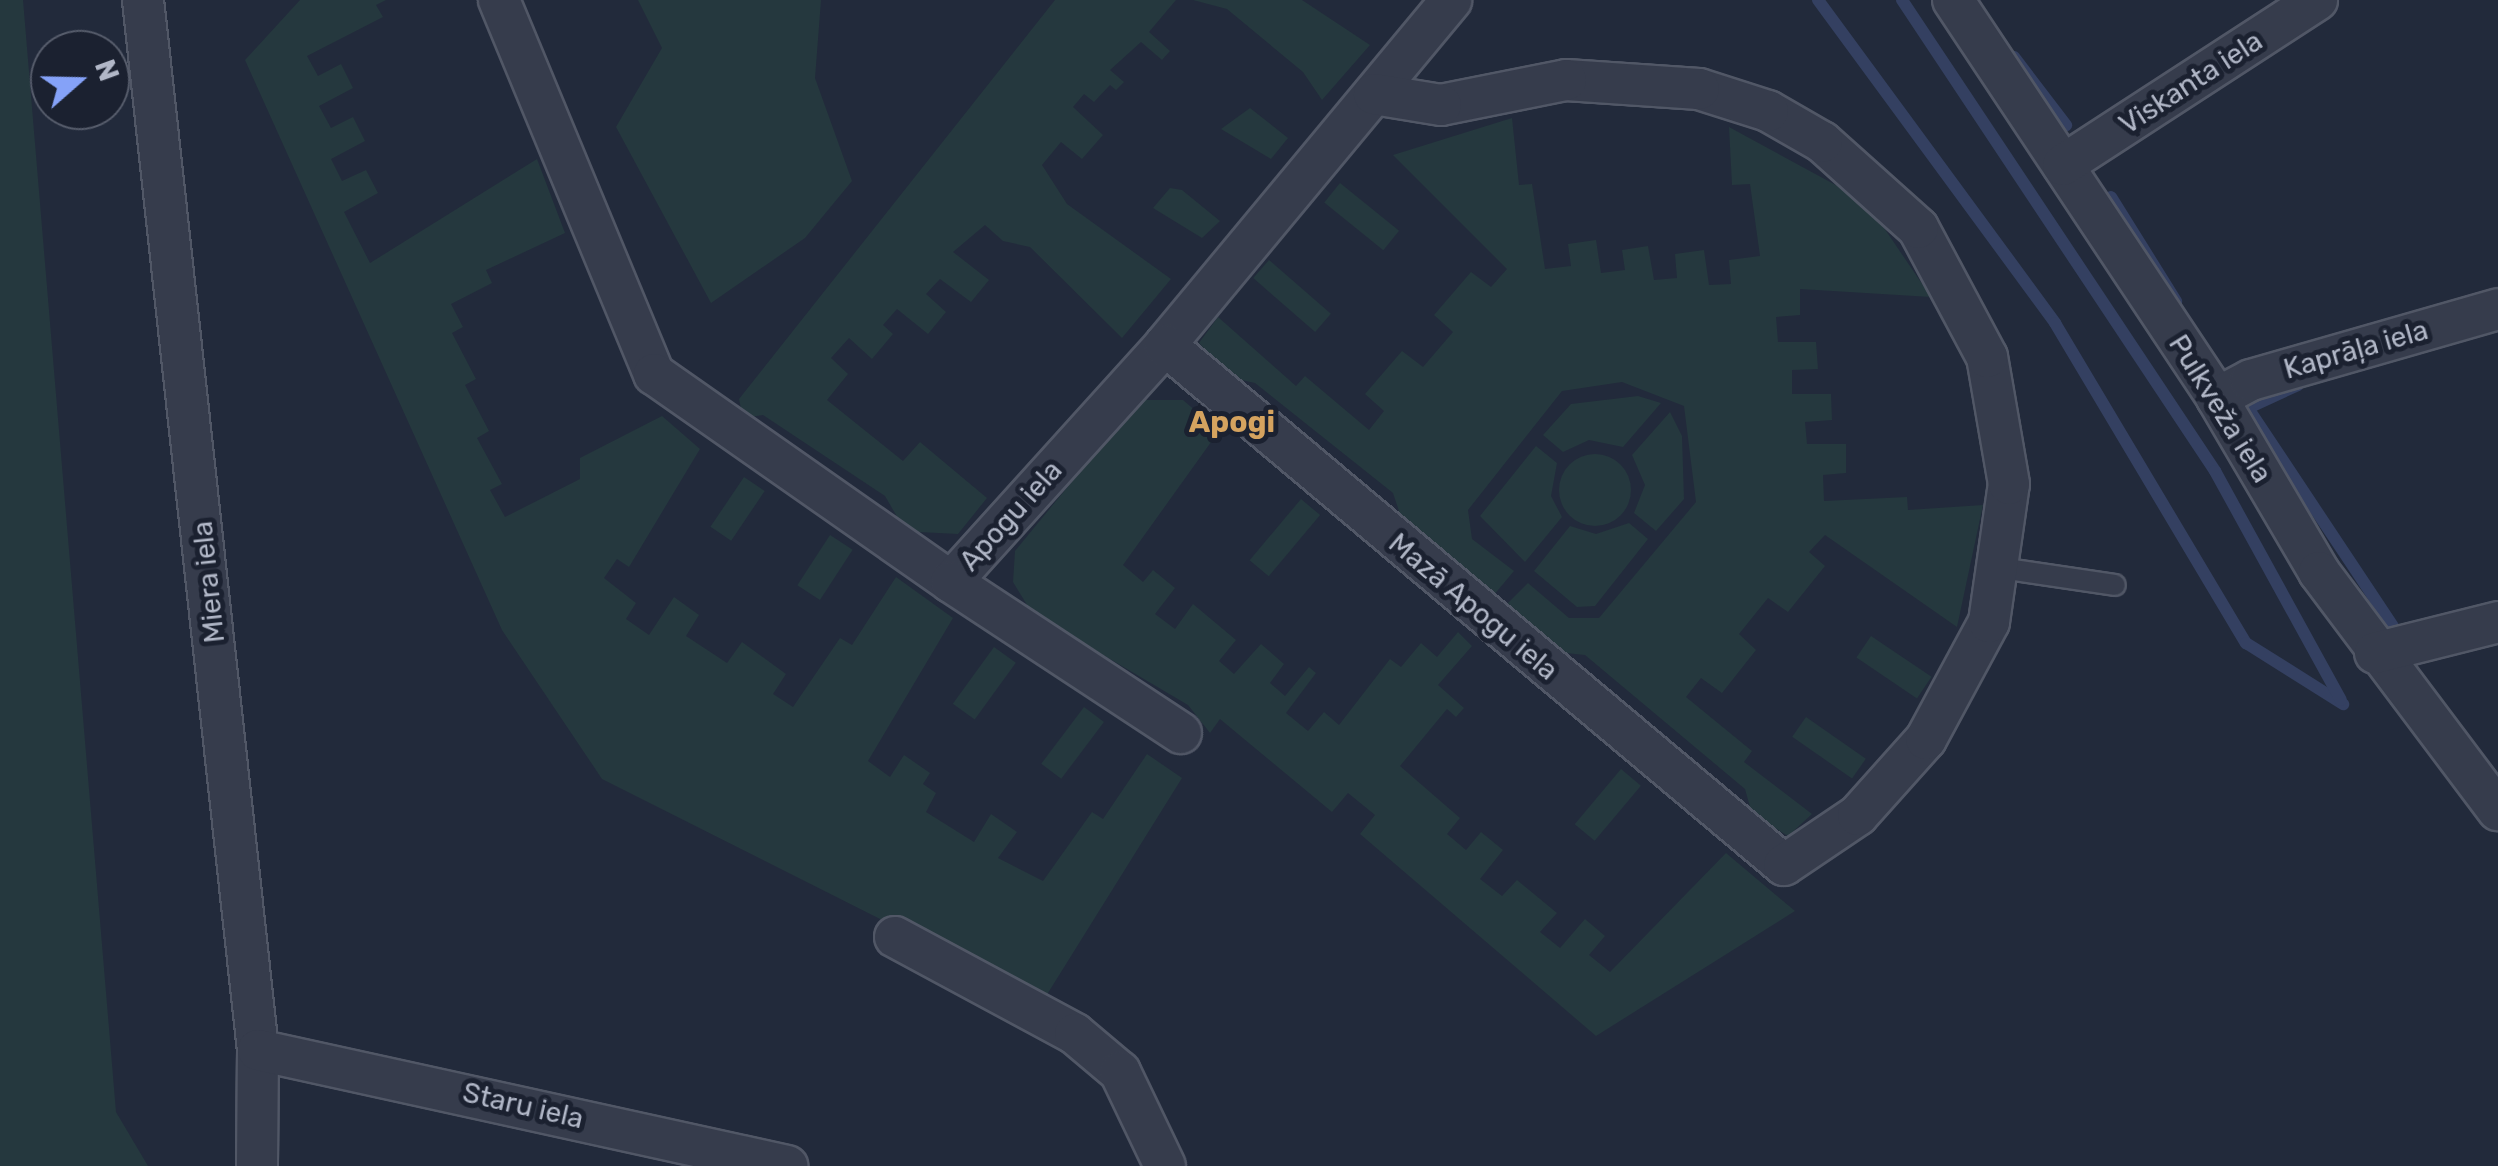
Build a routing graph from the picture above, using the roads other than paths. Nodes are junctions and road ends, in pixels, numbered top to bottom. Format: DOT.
graph roads {
  1 [pos="143,0"];
  2 [pos="499,0"];
  3 [pos="1451,0"];
  4 [pos="1953,0"];
  5 [pos="2317,0"];
  6 [pos="1374,94"];
  7 [pos="2063,165"];
  8 [pos="2498,308"];
  9 [pos="1164,345"];
  10 [pos="2217,398"];
  11 [pos="2001,568"];
  12 [pos="951,582"];
  13 [pos="2114,585"];
  14 [pos="2498,622"];
  15 [pos="2375,653"];
  16 [pos="1181,733"];
  17 [pos="2498,810"];
  18 [pos="895,937"];
  19 [pos="258,1050"];
  20 [pos="258,1166"];
  21 [pos="787,1166"];
  22 [pos="1165,1166"];
  1 -- 19 [label="street, Miera iela"];
  2 -- 12 [label="street, Apogu iela"];
  3 -- 6 [label="street, Apogu iela"];
  4 -- 7 [label="street, Pulkveža iela"];
  5 -- 7 [label="street, Viskanta iela"];
  6 -- 9 [label="street, Apogu iela"];
  6 -- 11 [label="street"];
  7 -- 10 [label="street, Pulkveža iela"];
  8 -- 10 [label="street, Kaprāļa iela"];
  9 -- 11 [label="street, Mazā Apogu iela"];
  9 -- 12 [label="street, Apogu iela"];
  10 -- 15 [label="street, Pulkveža iela"];
  11 -- 13 [label="lane"];
  12 -- 16 [label="street"];
  14 -- 15 [label="street"];
  15 -- 17 [label="street, Pulkveža iela"];
  18 -- 22 [label="street"];
  19 -- 20 [label="street, Miera iela"];
  19 -- 21 [label="street, Staru iela"];
}
